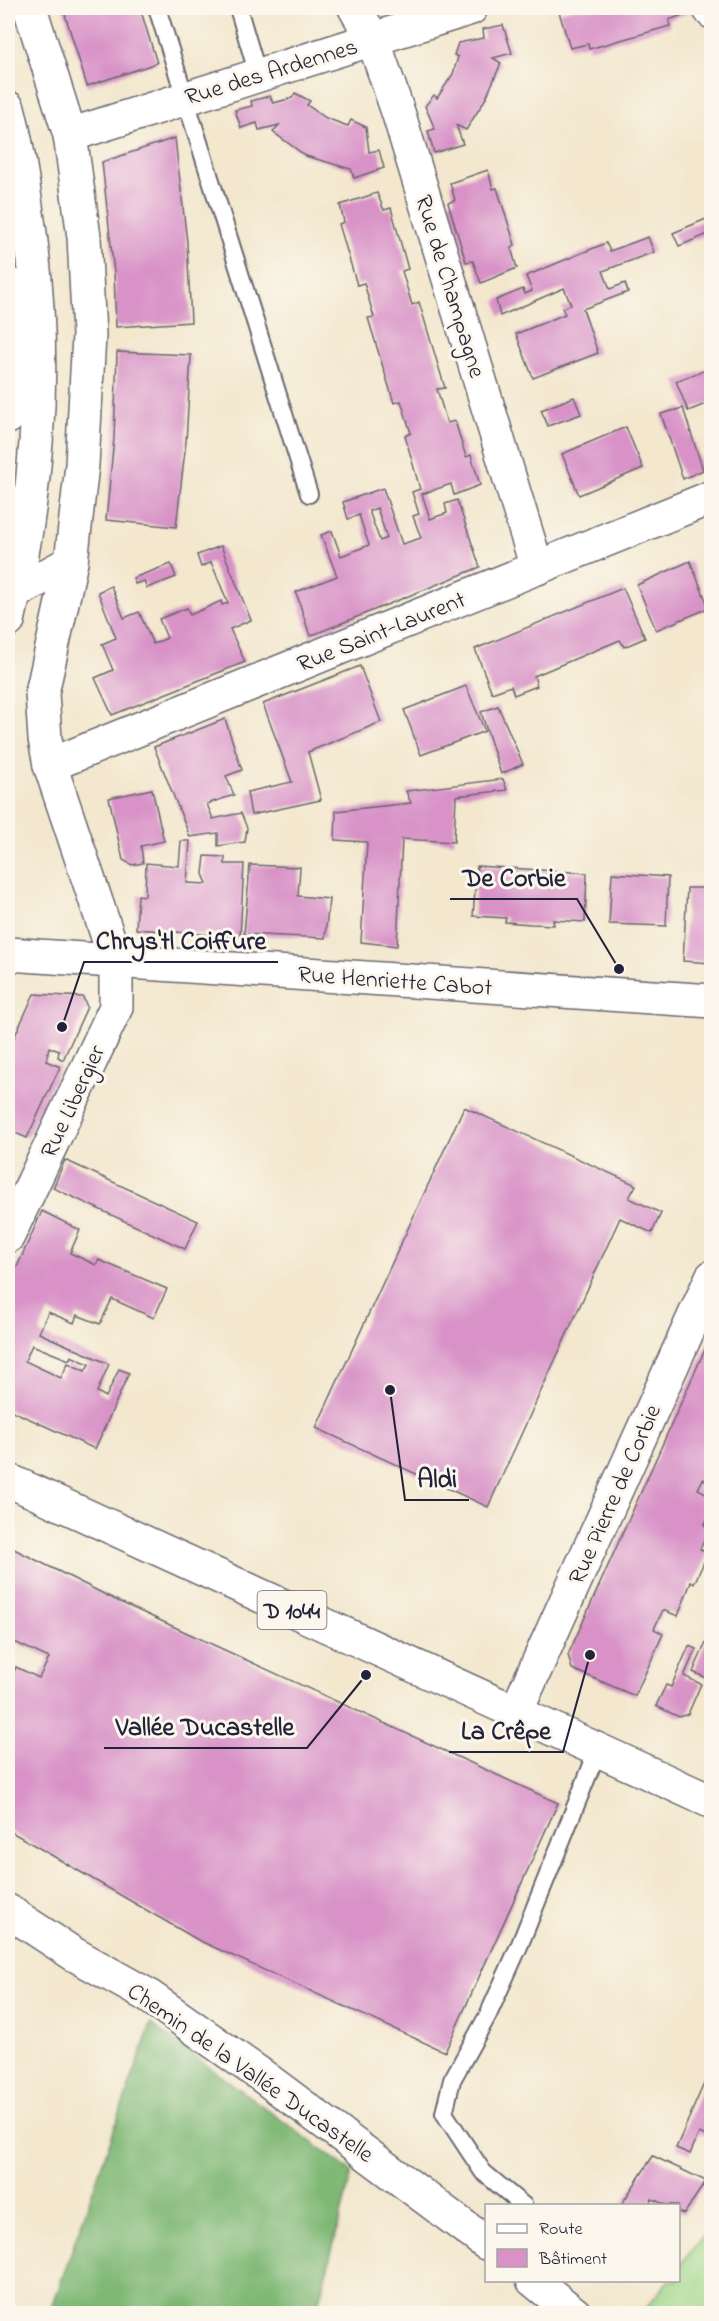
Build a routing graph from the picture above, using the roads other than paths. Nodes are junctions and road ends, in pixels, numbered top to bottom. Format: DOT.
graph roads {
  1 [pos="30,8"];
  2 [pos="157,8"];
  3 [pos="238,8"];
  4 [pos="356,8"];
  5 [pos="471,8"];
  6 [pos="709,8"];
  7 [pos="711,12"];
  8 [pos="373,39"];
  9 [pos="258,75"];
  10 [pos="185,98"];
  11 [pos="8,108"];
  12 [pos="70,135"];
  13 [pos="8,284"];
  14 [pos="8,417"];
  15 [pos="309,494"];
  16 [pos="711,496"];
  17 [pos="71,562"];
  18 [pos="537,568"];
  19 [pos="11,607"];
  20 [pos="50,765"];
  21 [pos="8,954"];
  22 [pos="116,961"];
  23 [pos="711,1001"];
  24 [pos="8,1236"];
  25 [pos="709,1289"];
  26 [pos="8,1480"];
  27 [pos="516,1712"];
  28 [pos="598,1750"];
  29 [pos="711,1802"];
  30 [pos="8,1911"];
  31 [pos="523,2204"];
  32 [pos="485,2242"];
  33 [pos="536,2282"];
  34 [pos="575,2313"];
  1 -- 12 [label="street, Rue Libergier"];
  2 -- 10 [label="lane"];
  3 -- 9 [label="lane"];
  4 -- 8 [label="street, Rue de Champagne"];
  5 -- 8 [label="street, Rue des Ardennes"];
  6 -- 7 [label="street"];
  8 -- 9 [label="street, Rue des Ardennes"];
  8 -- 18 [label="street, Rue de Champagne"];
  9 -- 10 [label="street, Rue des Ardennes"];
  10 -- 12 [label="street, Rue des Ardennes"];
  10 -- 15 [label="lane"];
  11 -- 19 [label="street"];
  12 -- 17 [label="street, Rue Libergier"];
  13 -- 14 [label="street"];
  16 -- 18 [label="street, Rue Saint-Laurent"];
  17 -- 19 [label="street"];
  17 -- 20 [label="street, Rue Libergier"];
  18 -- 20 [label="street, Rue Saint-Laurent"];
  20 -- 22 [label="street, Rue Libergier"];
  21 -- 22 [label="street, Rue Henriette Cabot"];
  22 -- 23 [label="street, Rue Henriette Cabot"];
  22 -- 24 [label="street, Rue Libergier"];
  25 -- 27 [label="street, Rue Pierre de Corbie"];
  26 -- 27 [label="street, D 1044"];
  27 -- 28 [label="street, D 1044"];
  28 -- 29 [label="street, D 1044"];
  28 -- 31 [label="lane"];
  30 -- 32 [label="street, Chemin de la Vallée Ducastelle"];
  33 -- 34 [label="street"];
}
